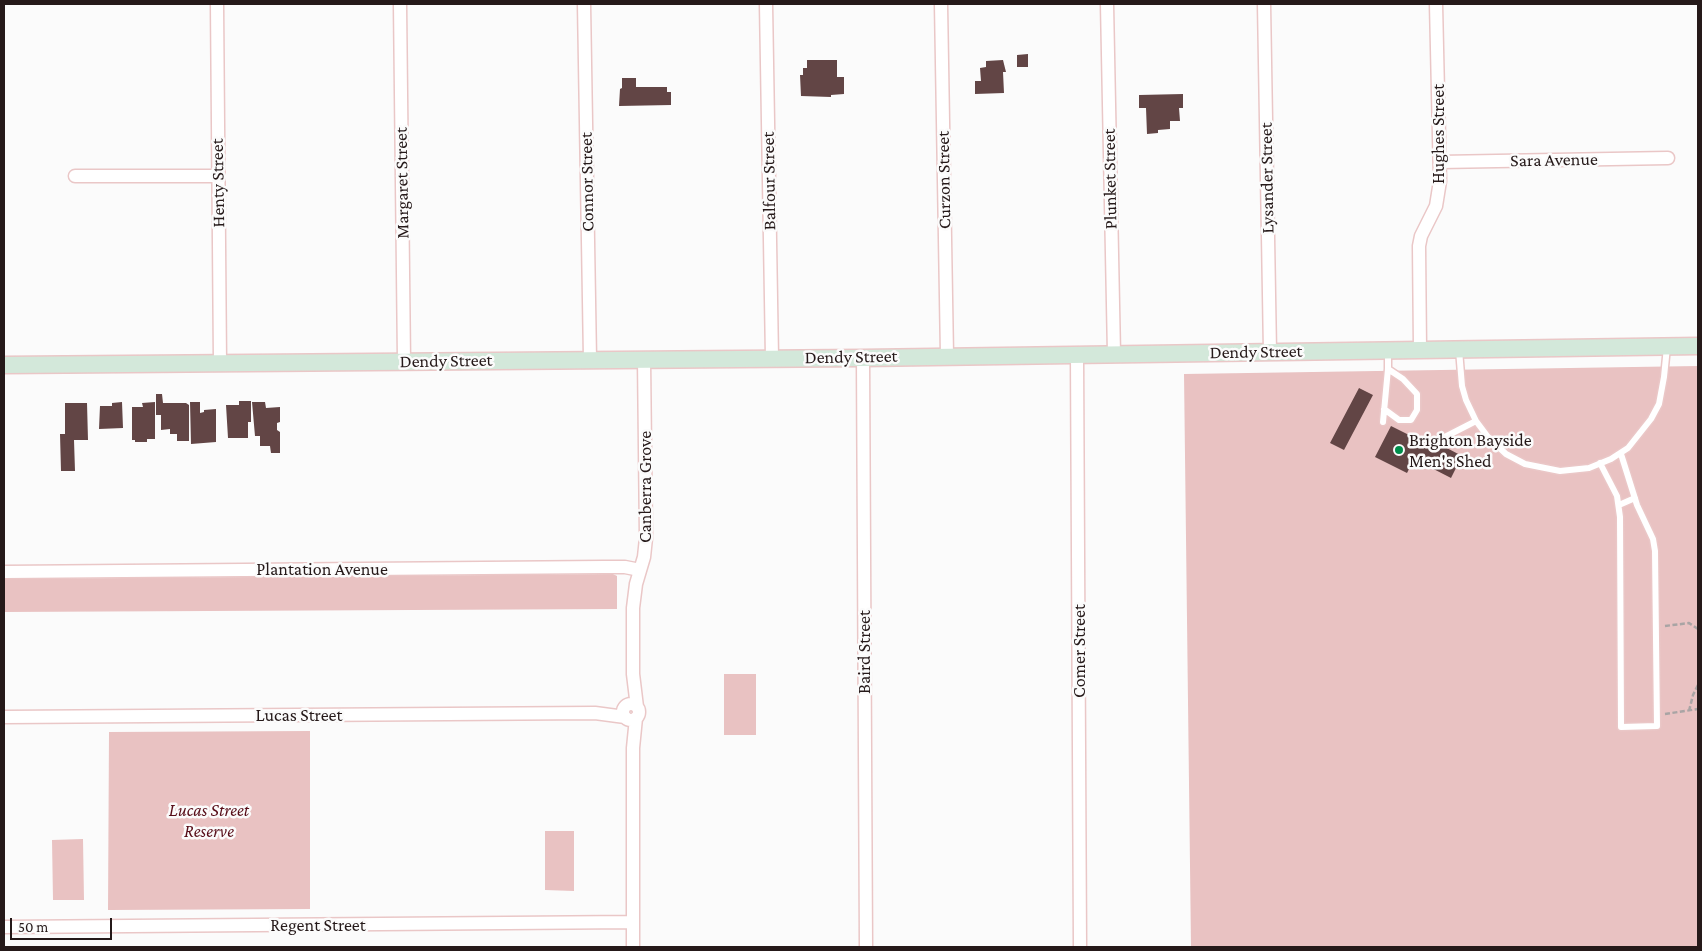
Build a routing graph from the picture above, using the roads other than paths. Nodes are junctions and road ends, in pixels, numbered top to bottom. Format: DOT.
graph roads {
  1 [pos="217,4"];
  2 [pos="400,4"];
  3 [pos="584,4"];
  4 [pos="766,4"];
  5 [pos="941,4"];
  6 [pos="1107,4"];
  7 [pos="1264,4"];
  8 [pos="1436,4"];
  9 [pos="1668,158"];
  10 [pos="1440,162"];
  11 [pos="75,176"];
  12 [pos="218,176"];
  13 [pos="1667,346"];
  14 [pos="1698,346"];
  15 [pos="1420,349"];
  16 [pos="1459,349"];
  17 [pos="1388,350"];
  18 [pos="1270,352"];
  19 [pos="1114,354"];
  20 [pos="1077,355"];
  21 [pos="947,356"];
  22 [pos="772,358"];
  23 [pos="863,358"];
  24 [pos="590,359"];
  25 [pos="644,359"];
  26 [pos="404,362"];
  27 [pos="220,363"];
  28 [pos="4,365"];
  29 [pos="1388,369"];
  30 [pos="1384,409"];
  31 [pos="1476,421"];
  32 [pos="1383,422"];
  33 [pos="1435,442"];
  34 [pos="1621,454"];
  35 [pos="1600,463"];
  36 [pos="1634,498"];
  37 [pos="1619,505"];
  38 [pos="640,570"];
  39 [pos="4,572"];
  40 [pos="629,712"];
  41 [pos="4,717"];
  42 [pos="633,922"];
  43 [pos="4,927"];
  44 [pos="633,947"];
  45 [pos="866,947"];
  46 [pos="1080,947"];
  1 -- 12 [label="street, Henty Street"];
  2 -- 26 [label="street, Margaret Street"];
  3 -- 24 [label="street, Connor Street"];
  4 -- 22 [label="street, Balfour Street"];
  5 -- 21 [label="street, Curzon Street"];
  6 -- 19 [label="street, Plunket Street"];
  7 -- 18 [label="street, Lysander Street"];
  8 -- 10 [label="street, Hughes Street"];
  9 -- 10 [label="street, Sara Avenue"];
  10 -- 15 [label="street, Hughes Street"];
  11 -- 12 [label="street"];
  12 -- 27 [label="street, Henty Street"];
  13 -- 14 [label="street, Dendy Street"];
  13 -- 16 [label="street, Dendy Street"];
  13 -- 34 [label="lane"];
  15 -- 16 [label="street, Dendy Street"];
  15 -- 17 [label="street, Dendy Street"];
  16 -- 31 [label="lane"];
  17 -- 18 [label="street, Dendy Street"];
  17 -- 29 [label="lane"];
  18 -- 19 [label="street, Dendy Street"];
  19 -- 20 [label="street, Dendy Street"];
  20 -- 21 [label="street, Dendy Street"];
  20 -- 46 [label="street, Comer Street"];
  21 -- 23 [label="street, Dendy Street"];
  22 -- 23 [label="street, Dendy Street"];
  22 -- 25 [label="street, Dendy Street"];
  23 -- 45 [label="street, Baird Street"];
  24 -- 25 [label="street, Dendy Street"];
  24 -- 26 [label="street, Dendy Street"];
  25 -- 38 [label="street, Canberra Grove"];
  26 -- 27 [label="street, Dendy Street"];
  27 -- 28 [label="street, Dendy Street"];
  29 -- 30 [label="lane"];
  29 -- 30 [label="lane"];
  30 -- 32 [label="lane"];
  31 -- 33 [label="lane"];
  31 -- 35 [label="lane"];
  34 -- 35 [label="lane"];
  34 -- 36 [label="lane"];
  35 -- 37 [label="lane"];
  36 -- 37 [label="lane"];
  36 -- 37 [label="lane"];
  38 -- 39 [label="street, Plantation Avenue"];
  38 -- 40 [label="street, Canberra Grove"];
  40 -- 41 [label="street, Lucas Street"];
  40 -- 42 [label="street, Canberra Grove"];
  42 -- 43 [label="street, Regent Street"];
  42 -- 44 [label="street, Canberra Grove"];
}
